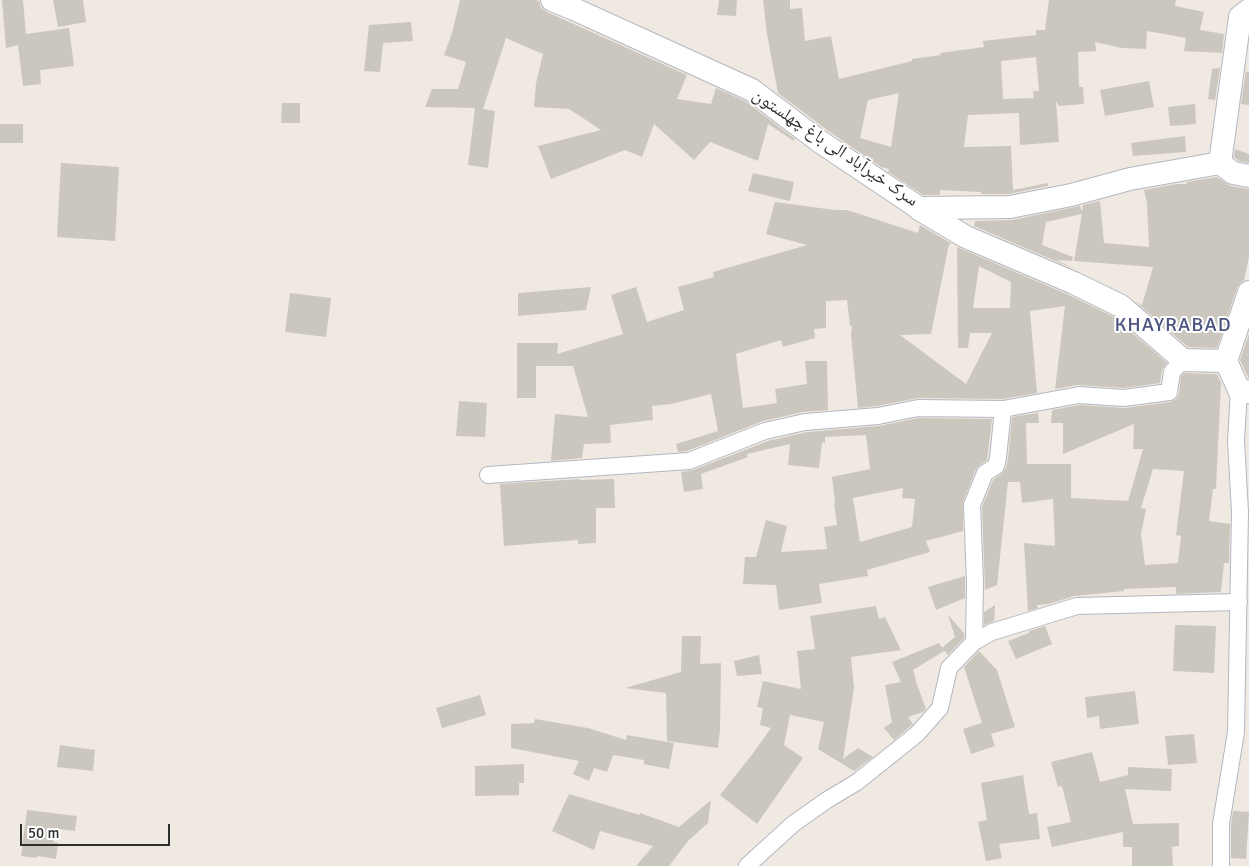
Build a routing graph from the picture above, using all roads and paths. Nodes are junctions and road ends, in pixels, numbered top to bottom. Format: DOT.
graph roads {
  1 [pos="552,0"];
  2 [pos="1249,10"];
  3 [pos="1220,163"];
  4 [pos="1249,176"];
  5 [pos="919,208"];
  6 [pos="1249,292"];
  7 [pos="1183,360"];
  8 [pos="1226,361"];
  9 [pos="1244,391"];
  10 [pos="1003,409"];
  11 [pos="488,475"];
  12 [pos="1239,602"];
  13 [pos="974,642"];
  14 [pos="747,866"];
  15 [pos="1220,866"];
  1 -- 5 [label="street, سرک خیرآباد الی باغ چهلستون"];
  2 -- 3 [label="street"];
  3 -- 4 [label="street"];
  3 -- 5 [label="street, سرک خیرآباد الی باغ چهلستون"];
  5 -- 7 [label="street"];
  6 -- 8 [label="street"];
  7 -- 8 [label="street"];
  7 -- 10 [label="street"];
  8 -- 9 [label="street"];
  9 -- 12 [label="street"];
  10 -- 11 [label="street"];
  10 -- 13 [label="street"];
  12 -- 13 [label="street"];
  12 -- 15 [label="street"];
  13 -- 14 [label="street"];
}
